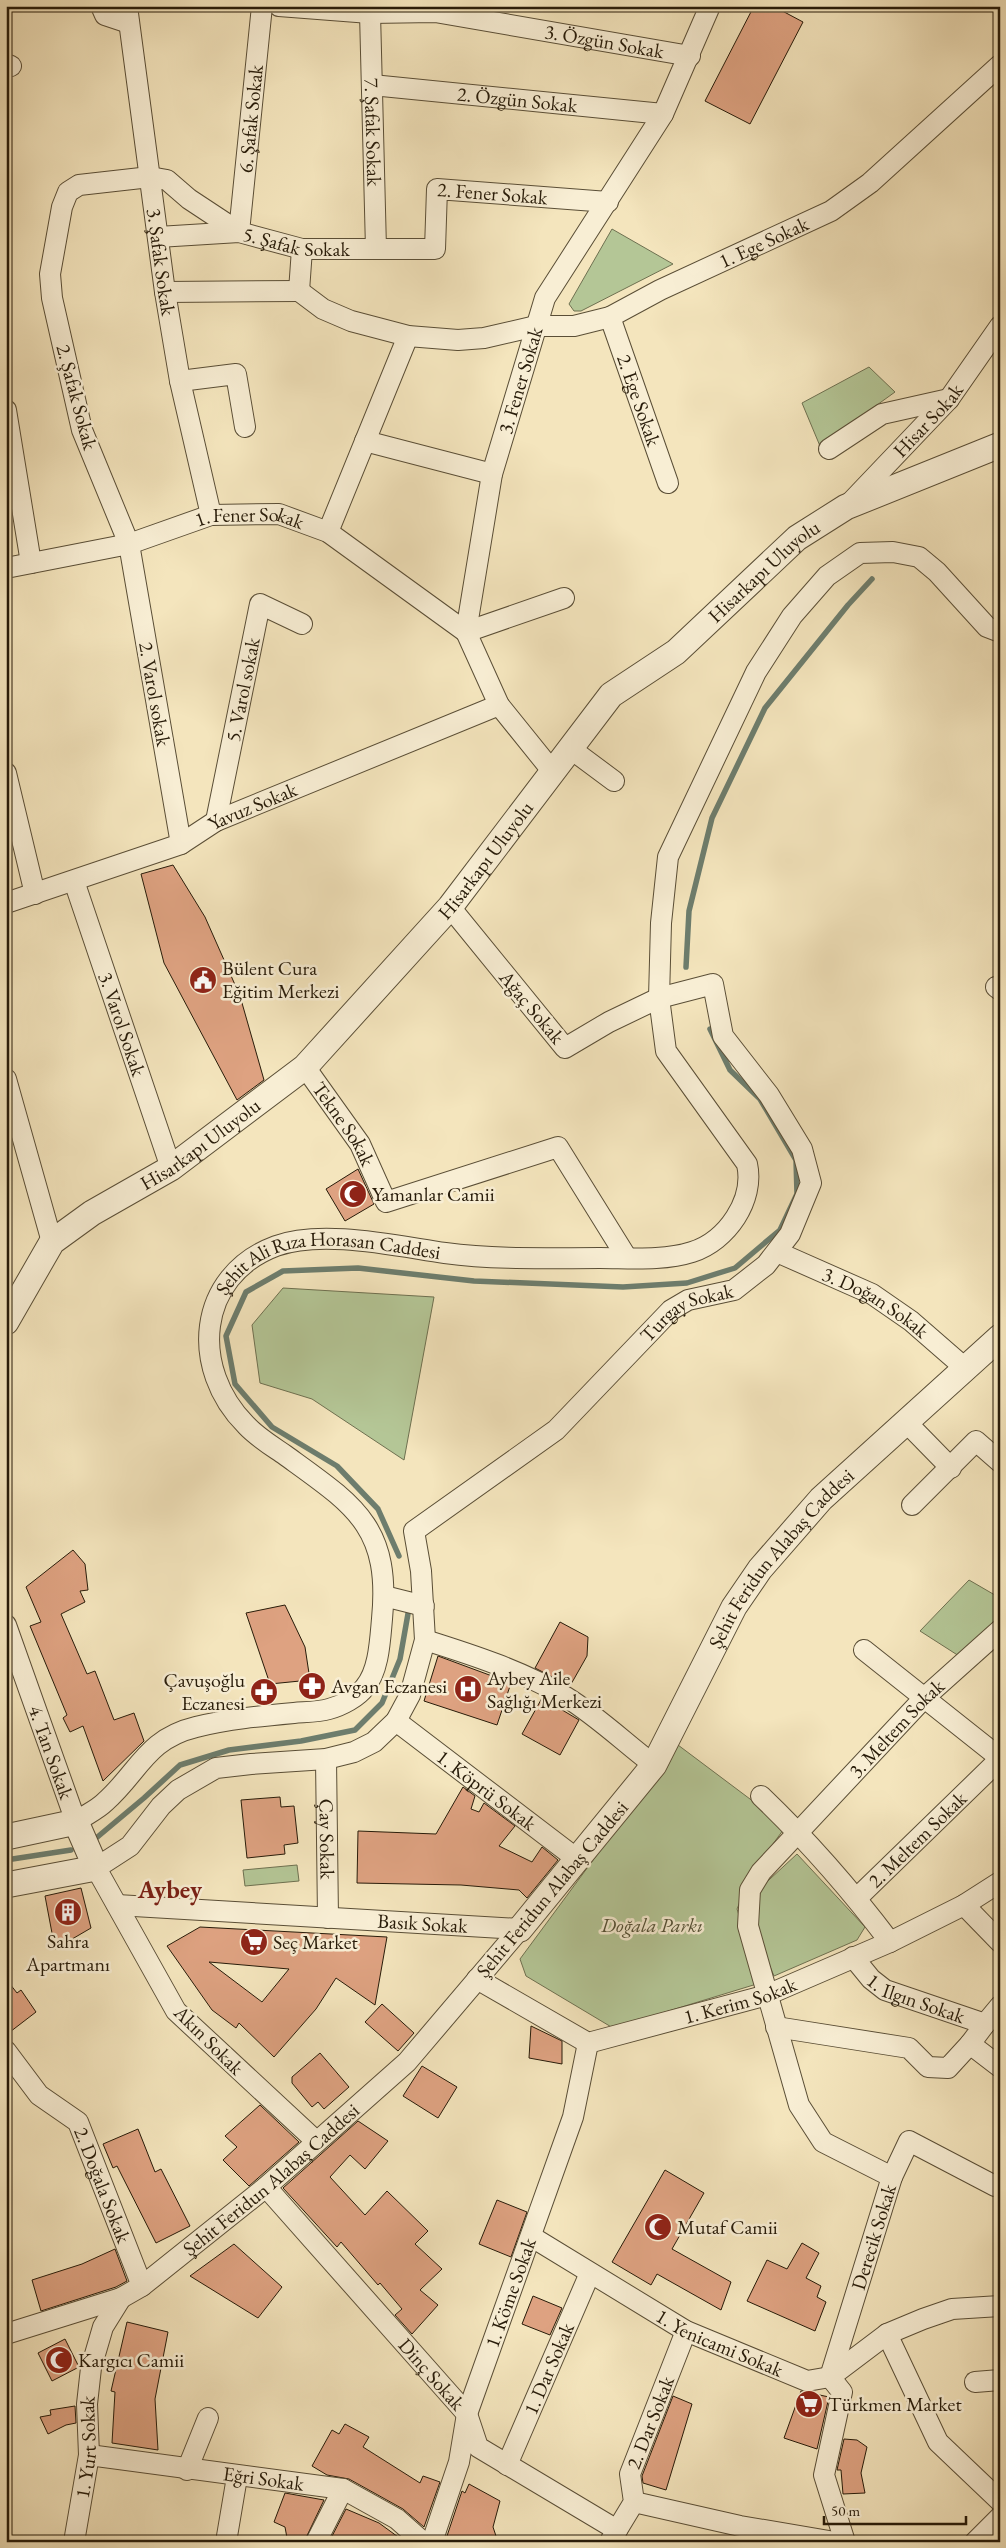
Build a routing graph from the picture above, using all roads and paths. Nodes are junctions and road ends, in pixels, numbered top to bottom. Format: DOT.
graph roads {
  1 [pos="101,6"];
  2 [pos="262,6"];
  3 [pos="278,6"];
  4 [pos="707,7"];
  5 [pos="319,8"];
  6 [pos="435,9"];
  7 [pos="370,14"];
  8 [pos="128,15"];
  9 [pos="690,56"];
  10 [pos="1000,65"];
  11 [pos="372,85"];
  12 [pos="663,114"];
  13 [pos="150,177"];
  14 [pos="608,202"];
  15 [pos="239,232"];
  16 [pos="158,237"];
  17 [pos="302,249"];
  18 [pos="376,249"];
  19 [pos="435,249"];
  20 [pos="299,291"];
  21 [pos="165,292"];
  22 [pos="610,317"];
  23 [pos="536,326"];
  24 [pos="1000,326"];
  25 [pos="408,336"];
  26 [pos="180,381"];
  27 [pos="949,399"];
  28 [pos="6,410"];
  29 [pos="245,427"];
  30 [pos="365,441"];
  31 [pos="1000,445"];
  32 [pos="829,449"];
  33 [pos="492,474"];
  34 [pos="668,483"];
  35 [pos="846,508"];
  36 [pos="211,515"];
  37 [pos="328,532"];
  38 [pos="129,544"];
  39 [pos="31,563"];
  40 [pos="6,568"];
  41 [pos="564,598"];
  42 [pos="302,624"];
  43 [pos="466,632"];
  44 [pos="1000,632"];
  45 [pos="499,705"];
  46 [pos="571,749"];
  47 [pos="553,772"];
  48 [pos="6,773"];
  49 [pos="614,781"];
  50 [pos="216,821"];
  51 [pos="181,844"];
  52 [pos="74,881"];
  53 [pos="35,894"];
  54 [pos="6,903"];
  55 [pos="450,907"];
  56 [pos="659,998"];
  57 [pos="304,1066"];
  58 [pos="6,1079"];
  59 [pos="171,1168"];
  60 [pos="52,1242"];
  61 [pos="777,1252"];
  62 [pos="627,1258"];
  63 [pos="6,1322"];
  64 [pos="1000,1337"];
  65 [pos="965,1368"];
  66 [pos="906,1422"];
  67 [pos="1000,1462"];
  68 [pos="950,1468"];
  69 [pos="912,1505"];
  70 [pos="384,1596"];
  71 [pos="424,1606"];
  72 [pos="6,1625"];
  73 [pos="1000,1630"];
  74 [pos="424,1640"];
  75 [pos="864,1650"];
  76 [pos="924,1698"];
  77 [pos="396,1721"];
  78 [pos="326,1759"];
  79 [pos="1000,1759"];
  80 [pos="654,1765"];
  81 [pos="761,1796"];
  82 [pos="76,1822"];
  83 [pos="799,1832"];
  84 [pos="6,1837"];
  85 [pos="577,1859"];
  86 [pos="96,1868"];
  87 [pos="1000,1882"];
  88 [pos="6,1885"];
  89 [pos="857,1898"];
  90 [pos="117,1905"];
  91 [pos="964,1905"];
  92 [pos="328,1918"];
  93 [pos="520,1929"];
  94 [pos="890,1942"];
  95 [pos="1000,1942"];
  96 [pos="853,1957"];
  97 [pos="477,1980"];
  98 [pos="767,1994"];
  99 [pos="1000,2006"];
  100 [pos="986,2024"];
  101 [pos="776,2027"];
  102 [pos="588,2043"];
  103 [pos="970,2044"];
  104 [pos="6,2051"];
  105 [pos="1000,2067"];
  106 [pos="316,2141"];
  107 [pos="892,2177"];
  108 [pos="995,2186"];
  109 [pos="266,2187"];
  110 [pos="532,2236"];
  111 [pos="590,2273"];
  112 [pos="142,2286"];
  113 [pos="121,2298"];
  114 [pos="1000,2306"];
  115 [pos="686,2331"];
  116 [pos="6,2334"];
  117 [pos="887,2334"];
  118 [pos="830,2377"];
  119 [pos="1000,2380"];
  120 [pos="975,2382"];
  121 [pos="467,2414"];
  122 [pos="208,2418"];
  123 [pos="89,2455"];
  124 [pos="507,2465"];
  125 [pos="187,2470"];
  126 [pos="237,2477"];
  127 [pos="343,2489"];
  128 [pos="1000,2501"];
  129 [pos="634,2502"];
  130 [pos="1000,2517"];
  131 [pos="735,2534"];
  132 [pos="613,2536"];
  133 [pos="74,2542"];
  134 [pos="226,2542"];
  135 [pos="316,2542"];
  136 [pos="423,2542"];
  137 [pos="432,2542"];
  138 [pos="835,2542"];
  139 [pos="844,2542"];
  140 [pos="975,2542"];
  1 -- 8 [label="street"];
  2 -- 15 [label="street, 6. Şafak Sokak"];
  3 -- 5 [label="street, 3. Özgün Sokak"];
  4 -- 9 [label="street, 3. Fener Sokak"];
  5 -- 7 [label="street, 3. Özgün Sokak"];
  6 -- 7 [label="street, 3. Özgün Sokak"];
  6 -- 9 [label="street, 3. Özgün Sokak"];
  7 -- 11 [label="street, 7. Şafak Sokak"];
  8 -- 13 [label="street, 3. Şafak Sokak"];
  9 -- 12 [label="street, 3. Fener Sokak"];
  10 -- 22 [label="street, 1. Ege Sokak"];
  11 -- 12 [label="street, 2. Özgün Sokak"];
  11 -- 18 [label="street, 7. Şafak Sokak"];
  12 -- 14 [label="street, 3. Fener Sokak"];
  13 -- 15 [label="street"];
  13 -- 16 [label="street, 3. Şafak Sokak"];
  13 -- 38 [label="street, 2. Şafak Sokak"];
  14 -- 19 [label="street, 2. Fener Sokak"];
  14 -- 23 [label="street, 3. Fener Sokak"];
  15 -- 16 [label="street, 5. Şafak Sokak"];
  15 -- 17 [label="street, 5. Şafak Sokak"];
  16 -- 21 [label="street, 3. Şafak Sokak"];
  17 -- 18 [label="street, 5. Şafak Sokak"];
  17 -- 20 [label="street"];
  18 -- 19 [label="street, 5. Şafak Sokak"];
  20 -- 21 [label="street"];
  20 -- 25 [label="street, 1. Ege Sokak"];
  21 -- 26 [label="street, 3. Şafak Sokak"];
  22 -- 23 [label="street, 1. Ege Sokak"];
  22 -- 34 [label="street, 2. Ege Sokak"];
  23 -- 25 [label="street, 1. Ege Sokak"];
  23 -- 33 [label="street, 3. Fener Sokak"];
  24 -- 27 [label="street, Hisar Sokak"];
  25 -- 30 [label="street"];
  26 -- 29 [label="street"];
  26 -- 36 [label="street, 3. Şafak Sokak"];
  27 -- 32 [label="street"];
  27 -- 35 [label="street, Hisar Sokak"];
  28 -- 39 [label="street"];
  30 -- 33 [label="street"];
  30 -- 37 [label="street"];
  31 -- 35 [label="street, Hisarkapı Uluyolu"];
  33 -- 43 [label="street, 3. Fener Sokak"];
  35 -- 46 [label="street, Hisarkapı Uluyolu"];
  36 -- 37 [label="street, 1. Fener Sokak"];
  36 -- 38 [label="street, 1. Fener Sokak"];
  37 -- 43 [label="street, 1. Fener Sokak"];
  38 -- 39 [label="street, 1. Fener Sokak"];
  38 -- 51 [label="street, 2. Varol sokak"];
  39 -- 40 [label="street, 1. Fener Sokak"];
  41 -- 43 [label="street"];
  42 -- 50 [label="street, 5. Varol sokak"];
  43 -- 45 [label="street"];
  44 -- 56 [label="street, Şehit Ali Rıza Horasan Caddesi"];
  45 -- 47 [label="street"];
  45 -- 50 [label="street, Yavuz Sokak"];
  46 -- 47 [label="street, Hisarkapı Uluyolu"];
  46 -- 49 [label="street"];
  47 -- 55 [label="street, Hisarkapı Uluyolu"];
  48 -- 53 [label="street"];
  50 -- 51 [label="street, Yavuz Sokak"];
  51 -- 52 [label="street, Yavuz Sokak"];
  52 -- 53 [label="street, Yavuz Sokak"];
  52 -- 59 [label="street, 3. Varol Sokak"];
  53 -- 54 [label="street, Yavuz Sokak"];
  55 -- 56 [label="street, Ağaç Sokak"];
  55 -- 57 [label="street, Hisarkapı Uluyolu"];
  56 -- 61 [label="street, Turgay Sokak"];
  56 -- 62 [label="street, Şehit Ali Rıza Horasan Caddesi"];
  57 -- 59 [label="street, Hisarkapı Uluyolu"];
  57 -- 62 [label="street, Tekne Sokak"];
  58 -- 60 [label="street"];
  59 -- 60 [label="street, Hisarkapı Uluyolu"];
  60 -- 63 [label="street, Hisarkapı Uluyolu"];
  61 -- 65 [label="street, 3. Doğan Sokak"];
  61 -- 71 [label="street, Turgay Sokak"];
  62 -- 70 [label="street, Şehit Ali Rıza Horasan Caddesi"];
  64 -- 65 [label="street, Şehit Feridun Alabaş Caddesi"];
  65 -- 66 [label="street, Şehit Feridun Alabaş Caddesi"];
  66 -- 68 [label="street"];
  66 -- 80 [label="street, Şehit Feridun Alabaş Caddesi"];
  67 -- 68 [label="street"];
  68 -- 69 [label="street"];
  70 -- 71 [label="street"];
  70 -- 82 [label="street, Şehit Ali Rıza Horasan Caddesi"];
  71 -- 74 [label="street"];
  72 -- 82 [label="street, 4. Tan Sokak"];
  73 -- 76 [label="street, 3. Meltem Sokak"];
  74 -- 77 [label="street"];
  74 -- 80 [label="street"];
  75 -- 76 [label="street"];
  76 -- 79 [label="street"];
  76 -- 83 [label="street, 3. Meltem Sokak"];
  77 -- 78 [label="street"];
  77 -- 85 [label="street, 1. Köprü Sokak"];
  78 -- 86 [label="street"];
  78 -- 92 [label="street, Çay Sokak"];
  79 -- 89 [label="street, 2. Meltem Sokak"];
  80 -- 85 [label="street, Şehit Feridun Alabaş Caddesi"];
  81 -- 83 [label="street"];
  82 -- 84 [label="street, Şehit Ali Rıza Horasan Caddesi"];
  82 -- 86 [label="street"];
  83 -- 89 [label="street"];
  83 -- 98 [label="street, 3. Meltem Sokak"];
  85 -- 93 [label="street, Şehit Feridun Alabaş Caddesi"];
  86 -- 88 [label="street"];
  86 -- 90 [label="street, Akın Sokak"];
  87 -- 91 [label="street, 1. Kerim Sokak"];
  89 -- 94 [label="street"];
  90 -- 92 [label="street, Basık Sokak"];
  90 -- 106 [label="street, Akın Sokak"];
  91 -- 94 [label="street, 1. Kerim Sokak"];
  91 -- 95 [label="street"];
  92 -- 93 [label="street, Basık Sokak"];
  93 -- 97 [label="street, Şehit Feridun Alabaş Caddesi"];
  94 -- 96 [label="street, 1. Kerim Sokak"];
  96 -- 98 [label="street, 1. Kerim Sokak"];
  96 -- 100 [label="street, 1. Ilgın Sokak"];
  97 -- 102 [label="street"];
  97 -- 106 [label="street, Şehit Feridun Alabaş Caddesi"];
  98 -- 101 [label="street, Derecik Sokak"];
  98 -- 102 [label="street, 1. Kerim Sokak"];
  99 -- 100 [label="street"];
  100 -- 103 [label="street, 1. Ilgın Sokak"];
  101 -- 103 [label="street"];
  101 -- 107 [label="street, Derecik Sokak"];
  102 -- 110 [label="street, 1. Köme Sokak"];
  103 -- 105 [label="street, 1. Ilgın Sokak"];
  104 -- 112 [label="street, 2. Doğala Sokak"];
  106 -- 109 [label="street, Şehit Feridun Alabaş Caddesi"];
  107 -- 108 [label="street"];
  107 -- 118 [label="street, Derecik Sokak"];
  109 -- 112 [label="street, Şehit Feridun Alabaş Caddesi"];
  109 -- 121 [label="street, Dinç Sokak"];
  110 -- 111 [label="street, 1. Yenicami Sokak"];
  110 -- 121 [label="street, 1. Köme Sokak"];
  111 -- 115 [label="street, 1. Yenicami Sokak"];
  111 -- 124 [label="street, 1. Dar Sokak"];
  112 -- 113 [label="street, Şehit Feridun Alabaş Caddesi"];
  113 -- 116 [label="street, Şehit Feridun Alabaş Caddesi"];
  113 -- 123 [label="street, 1. Yurt Sokak"];
  114 -- 117 [label="street, 1. Yenicami Sokak"];
  115 -- 118 [label="street, 1. Yenicami Sokak"];
  115 -- 129 [label="street, 2. Dar Sokak"];
  117 -- 118 [label="street, 1. Yenicami Sokak"];
  117 -- 128 [label="street"];
  118 -- 139 [label="street"];
  119 -- 120 [label="street"];
  121 -- 124 [label="street, Dinç Sokak"];
  121 -- 137 [label="street, 1. Köme Sokak"];
  122 -- 125 [label="street"];
  123 -- 125 [label="street, Eğri Sokak"];
  123 -- 133 [label="street, 1. Yurt Sokak"];
  124 -- 132 [label="street, Dinç Sokak"];
  125 -- 126 [label="street, Eğri Sokak"];
  126 -- 127 [label="street, Eğri Sokak"];
  126 -- 134 [label="street"];
  127 -- 135 [label="street"];
  127 -- 136 [label="street, Eğri Sokak"];
  129 -- 131 [label="street"];
  129 -- 132 [label="street"];
  130 -- 140 [label="street"];
  131 -- 138 [label="street"];
}
